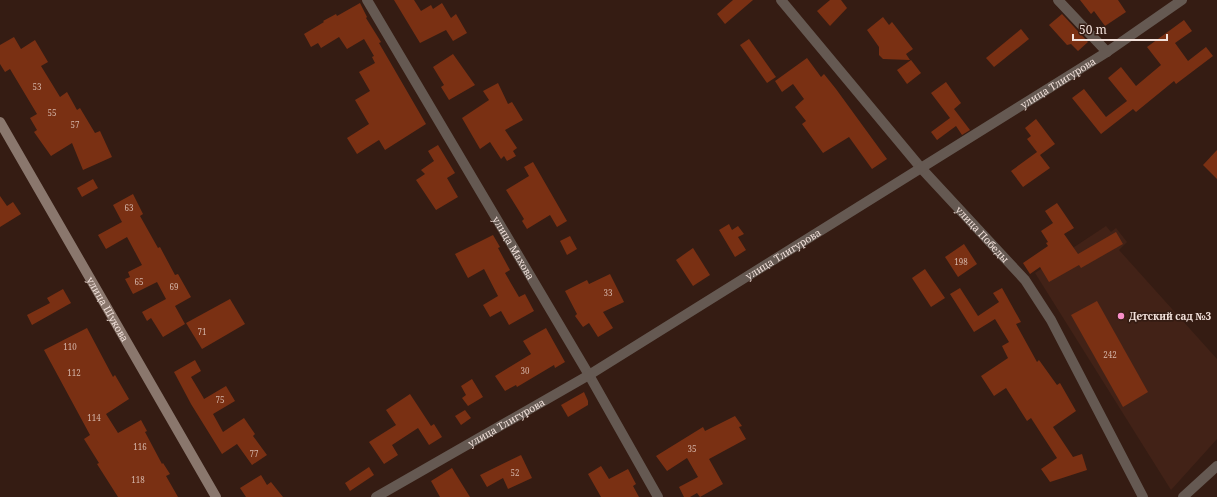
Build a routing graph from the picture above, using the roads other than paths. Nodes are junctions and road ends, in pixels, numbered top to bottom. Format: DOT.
graph roads {
  1 [pos="367,0"];
  2 [pos="781,0"];
  3 [pos="1058,0"];
  4 [pos="1182,0"];
  5 [pos="1107,52"];
  6 [pos="0,122"];
  7 [pos="921,168"];
  8 [pos="589,375"];
  9 [pos="1217,466"];
  10 [pos="216,497"];
  11 [pos="376,497"];
  12 [pos="658,497"];
  13 [pos="1143,497"];
  14 [pos="1183,497"];
  1 -- 8 [label="street, улица Махова"];
  2 -- 7 [label="street, улица Победы"];
  3 -- 5 [label="street"];
  4 -- 5 [label="street, улица Тлигурова"];
  5 -- 7 [label="street, улица Тлигурова"];
  6 -- 10 [label="main road, улица Шукова"];
  7 -- 8 [label="street, улица Тлигурова"];
  7 -- 13 [label="street, улица Победы"];
  8 -- 11 [label="street, улица Тлигурова"];
  8 -- 12 [label="street, улица Махова"];
  9 -- 14 [label="street"];
}
